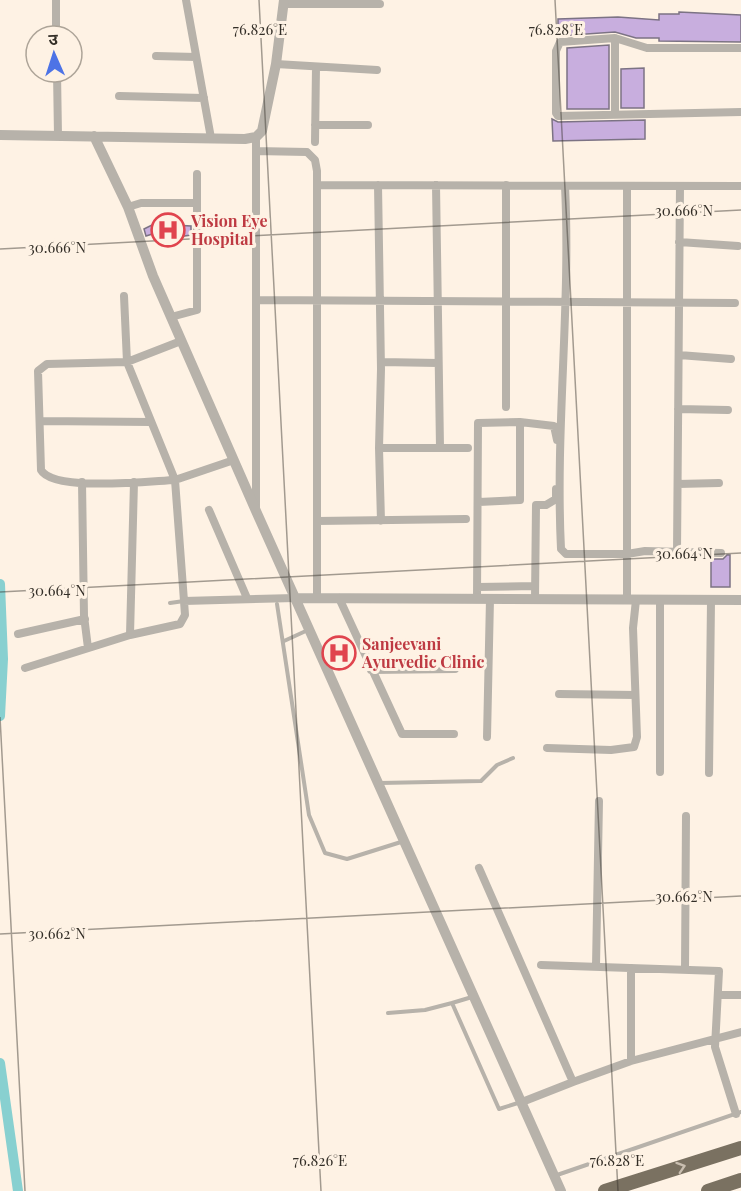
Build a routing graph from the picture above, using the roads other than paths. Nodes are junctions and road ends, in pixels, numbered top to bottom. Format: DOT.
graph roads {
  1 [pos="56,0"];
  2 [pos="186,0"];
  3 [pos="284,2"];
  4 [pos="380,4"];
  5 [pos="56,24"];
  6 [pos="615,38"];
  7 [pos="741,48"];
  8 [pos="156,56"];
  9 [pos="196,57"];
  10 [pos="276,64"];
  11 [pos="316,67"];
  12 [pos="377,70"];
  13 [pos="57,84"];
  14 [pos="119,96"];
  15 [pos="204,98"];
  16 [pos="741,112"];
  17 [pos="615,114"];
  18 [pos="315,125"];
  19 [pos="368,125"];
  20 [pos="0,135"];
  21 [pos="58,136"];
  22 [pos="94,136"];
  23 [pos="256,137"];
  24 [pos="211,138"];
  25 [pos="315,142"];
  26 [pos="256,151"];
  27 [pos="197,174"];
  28 [pos="317,185"];
  29 [pos="378,185"];
  30 [pos="436,185"];
  31 [pos="506,185"];
  32 [pos="565,186"];
  33 [pos="627,186"];
  34 [pos="680,186"];
  35 [pos="740,186"];
  36 [pos="197,203"];
  37 [pos="128,207"];
  38 [pos="679,242"];
  39 [pos="738,246"];
  40 [pos="124,296"];
  41 [pos="257,300"];
  42 [pos="317,300"];
  43 [pos="378,301"];
  44 [pos="438,301"];
  45 [pos="504,302"];
  46 [pos="566,302"];
  47 [pos="627,302"];
  48 [pos="679,303"];
  49 [pos="735,303"];
  50 [pos="171,317"];
  51 [pos="181,341"];
  52 [pos="679,355"];
  53 [pos="731,359"];
  54 [pos="127,362"];
  55 [pos="381,362"];
  56 [pos="438,363"];
  57 [pos="506,407"];
  58 [pos="678,410"];
  59 [pos="728,410"];
  60 [pos="40,421"];
  61 [pos="151,422"];
  62 [pos="520,422"];
  63 [pos="440,447"];
  64 [pos="379,448"];
  65 [pos="468,448"];
  66 [pos="234,460"];
  67 [pos="176,480"];
  68 [pos="82,482"];
  69 [pos="134,482"];
  70 [pos="719,483"];
  71 [pos="678,484"];
  72 [pos="520,500"];
  73 [pos="479,502"];
  74 [pos="536,505"];
  75 [pos="209,510"];
  76 [pos="256,511"];
  77 [pos="466,519"];
  78 [pos="317,521"];
  79 [pos="381,521"];
  80 [pos="677,552"];
  81 [pos="721,553"];
  82 [pos="627,554"];
  83 [pos="535,585"];
  84 [pos="477,586"];
  85 [pos="247,598"];
  86 [pos="295,598"];
  87 [pos="317,598"];
  88 [pos="339,598"];
  89 [pos="477,599"];
  90 [pos="490,599"];
  91 [pos="535,599"];
  92 [pos="631,600"];
  93 [pos="660,600"];
  94 [pos="741,600"];
  95 [pos="711,601"];
  96 [pos="184,602"];
  97 [pos="170,603"];
  98 [pos="277,604"];
  99 [pos="84,619"];
  100 [pos="309,630"];
  101 [pos="18,634"];
  102 [pos="130,635"];
  103 [pos="284,641"];
  104 [pos="88,648"];
  105 [pos="25,668"];
  106 [pos="454,669"];
  107 [pos="372,670"];
  108 [pos="559,694"];
  109 [pos="635,695"];
  110 [pos="454,734"];
  111 [pos="487,736"];
  112 [pos="548,748"];
  113 [pos="513,758"];
  114 [pos="660,772"];
  115 [pos="709,773"];
  116 [pos="377,783"];
  117 [pos="598,801"];
  118 [pos="686,816"];
  119 [pos="403,841"];
  120 [pos="479,868"];
  121 [pos="541,965"];
  122 [pos="596,966"];
  123 [pos="631,968"];
  124 [pos="685,970"];
  125 [pos="718,995"];
  126 [pos="741,995"];
  127 [pos="474,996"];
  128 [pos="452,1003"];
  129 [pos="388,1012"];
  130 [pos="741,1032"];
  131 [pos="716,1039"];
  132 [pos="631,1061"];
  133 [pos="573,1082"];
  134 [pos="522,1102"];
  135 [pos="739,1113"];
  136 [pos="741,1148"];
  137 [pos="553,1176"];
  138 [pos="741,1180"];
  139 [pos="561,1191"];
  140 [pos="605,1191"];
  141 [pos="708,1191"];
  1 -- 5 [label="street"];
  2 -- 9 [label="street"];
  3 -- 4 [label="street"];
  3 -- 10 [label="street"];
  6 -- 7 [label="street"];
  6 -- 17 [label="street"];
  6 -- 17 [label="street"];
  8 -- 9 [label="street"];
  9 -- 15 [label="street"];
  10 -- 11 [label="street"];
  10 -- 23 [label="street"];
  11 -- 12 [label="street"];
  11 -- 18 [label="street"];
  13 -- 21 [label="street"];
  14 -- 15 [label="street"];
  15 -- 24 [label="street"];
  16 -- 17 [label="street"];
  18 -- 19 [label="street"];
  18 -- 25 [label="street"];
  20 -- 21 [label="street"];
  21 -- 22 [label="street"];
  22 -- 24 [label="street"];
  22 -- 37 [label="street"];
  23 -- 24 [label="street"];
  23 -- 26 [label="street"];
  26 -- 28 [label="street"];
  26 -- 41 [label="street"];
  27 -- 36 [label="street"];
  28 -- 29 [label="street"];
  28 -- 42 [label="street"];
  29 -- 30 [label="street"];
  29 -- 43 [label="street"];
  30 -- 31 [label="street"];
  30 -- 44 [label="street"];
  31 -- 32 [label="street"];
  31 -- 45 [label="street"];
  32 -- 33 [label="street"];
  32 -- 46 [label="street"];
  33 -- 34 [label="street"];
  33 -- 47 [label="street"];
  34 -- 35 [label="street"];
  34 -- 38 [label="street"];
  36 -- 37 [label="street"];
  36 -- 50 [label="street"];
  37 -- 50 [label="street"];
  38 -- 39 [label="street"];
  38 -- 48 [label="street"];
  40 -- 54 [label="street"];
  41 -- 42 [label="street"];
  41 -- 76 [label="street"];
  42 -- 43 [label="street"];
  42 -- 78 [label="street"];
  43 -- 44 [label="street"];
  43 -- 55 [label="street"];
  44 -- 45 [label="street"];
  44 -- 56 [label="street"];
  45 -- 46 [label="street"];
  45 -- 57 [label="street"];
  46 -- 47 [label="street"];
  46 -- 82 [label="street"];
  47 -- 48 [label="street"];
  47 -- 82 [label="street"];
  48 -- 49 [label="street"];
  48 -- 52 [label="street"];
  50 -- 51 [label="street"];
  51 -- 54 [label="street"];
  51 -- 66 [label="street"];
  52 -- 53 [label="street"];
  52 -- 58 [label="street"];
  54 -- 60 [label="street"];
  54 -- 61 [label="street"];
  55 -- 56 [label="street"];
  55 -- 64 [label="street"];
  56 -- 63 [label="street"];
  58 -- 59 [label="street"];
  58 -- 71 [label="street"];
  60 -- 61 [label="street"];
  60 -- 68 [label="street"];
  61 -- 67 [label="street"];
  62 -- 72 [label="street"];
  62 -- 73 [label="street"];
  62 -- 74 [label="street"];
  63 -- 64 [label="street"];
  63 -- 65 [label="street"];
  64 -- 79 [label="street"];
  66 -- 67 [label="street"];
  66 -- 76 [label="street"];
  67 -- 69 [label="street"];
  67 -- 96 [label="street"];
  68 -- 69 [label="street"];
  68 -- 99 [label="street"];
  69 -- 102 [label="street"];
  70 -- 71 [label="street"];
  71 -- 80 [label="street"];
  72 -- 73 [label="street"];
  72 -- 74 [label="street"];
  73 -- 84 [label="street"];
  74 -- 83 [label="street"];
  75 -- 85 [label="street"];
  76 -- 86 [label="street"];
  77 -- 79 [label="street"];
  78 -- 79 [label="street"];
  78 -- 87 [label="street"];
  80 -- 81 [label="street"];
  80 -- 82 [label="street"];
  82 -- 92 [label="street"];
  83 -- 84 [label="street"];
  83 -- 91 [label="street"];
  84 -- 89 [label="street"];
  85 -- 86 [label="street"];
  85 -- 96 [label="street"];
  86 -- 87 [label="street"];
  86 -- 100 [label="street"];
  87 -- 88 [label="street"];
  88 -- 89 [label="street"];
  88 -- 107 [label="street"];
  89 -- 90 [label="street"];
  90 -- 91 [label="street"];
  90 -- 111 [label="street"];
  91 -- 92 [label="street"];
  92 -- 93 [label="street"];
  92 -- 109 [label="street"];
  93 -- 95 [label="street"];
  93 -- 114 [label="street"];
  94 -- 95 [label="street"];
  95 -- 115 [label="street"];
  96 -- 97 [label="lane"];
  96 -- 102 [label="street"];
  98 -- 103 [label="lane"];
  99 -- 101 [label="street"];
  99 -- 104 [label="street"];
  100 -- 103 [label="lane"];
  100 -- 116 [label="street"];
  102 -- 104 [label="street"];
  103 -- 119 [label="lane"];
  104 -- 105 [label="street"];
  106 -- 107 [label="street"];
  107 -- 110 [label="street"];
  108 -- 109 [label="street"];
  109 -- 112 [label="street"];
  113 -- 116 [label="lane"];
  116 -- 119 [label="street"];
  117 -- 122 [label="street"];
  118 -- 124 [label="street"];
  119 -- 127 [label="street"];
  120 -- 133 [label="street"];
  121 -- 122 [label="street"];
  122 -- 123 [label="street"];
  123 -- 124 [label="street"];
  123 -- 132 [label="street"];
  124 -- 125 [label="street"];
  125 -- 126 [label="street"];
  125 -- 131 [label="street"];
  127 -- 128 [label="lane"];
  127 -- 134 [label="street"];
  128 -- 129 [label="lane"];
  128 -- 134 [label="lane"];
  130 -- 131 [label="street"];
  131 -- 132 [label="street"];
  131 -- 135 [label="street"];
  132 -- 133 [label="street"];
  133 -- 134 [label="street"];
  134 -- 137 [label="street"];
  135 -- 137 [label="lane"];
  140 -- 136 [label="highway, one-way"];
  137 -- 139 [label="street"];
  138 -- 141 [label="highway"];
}
